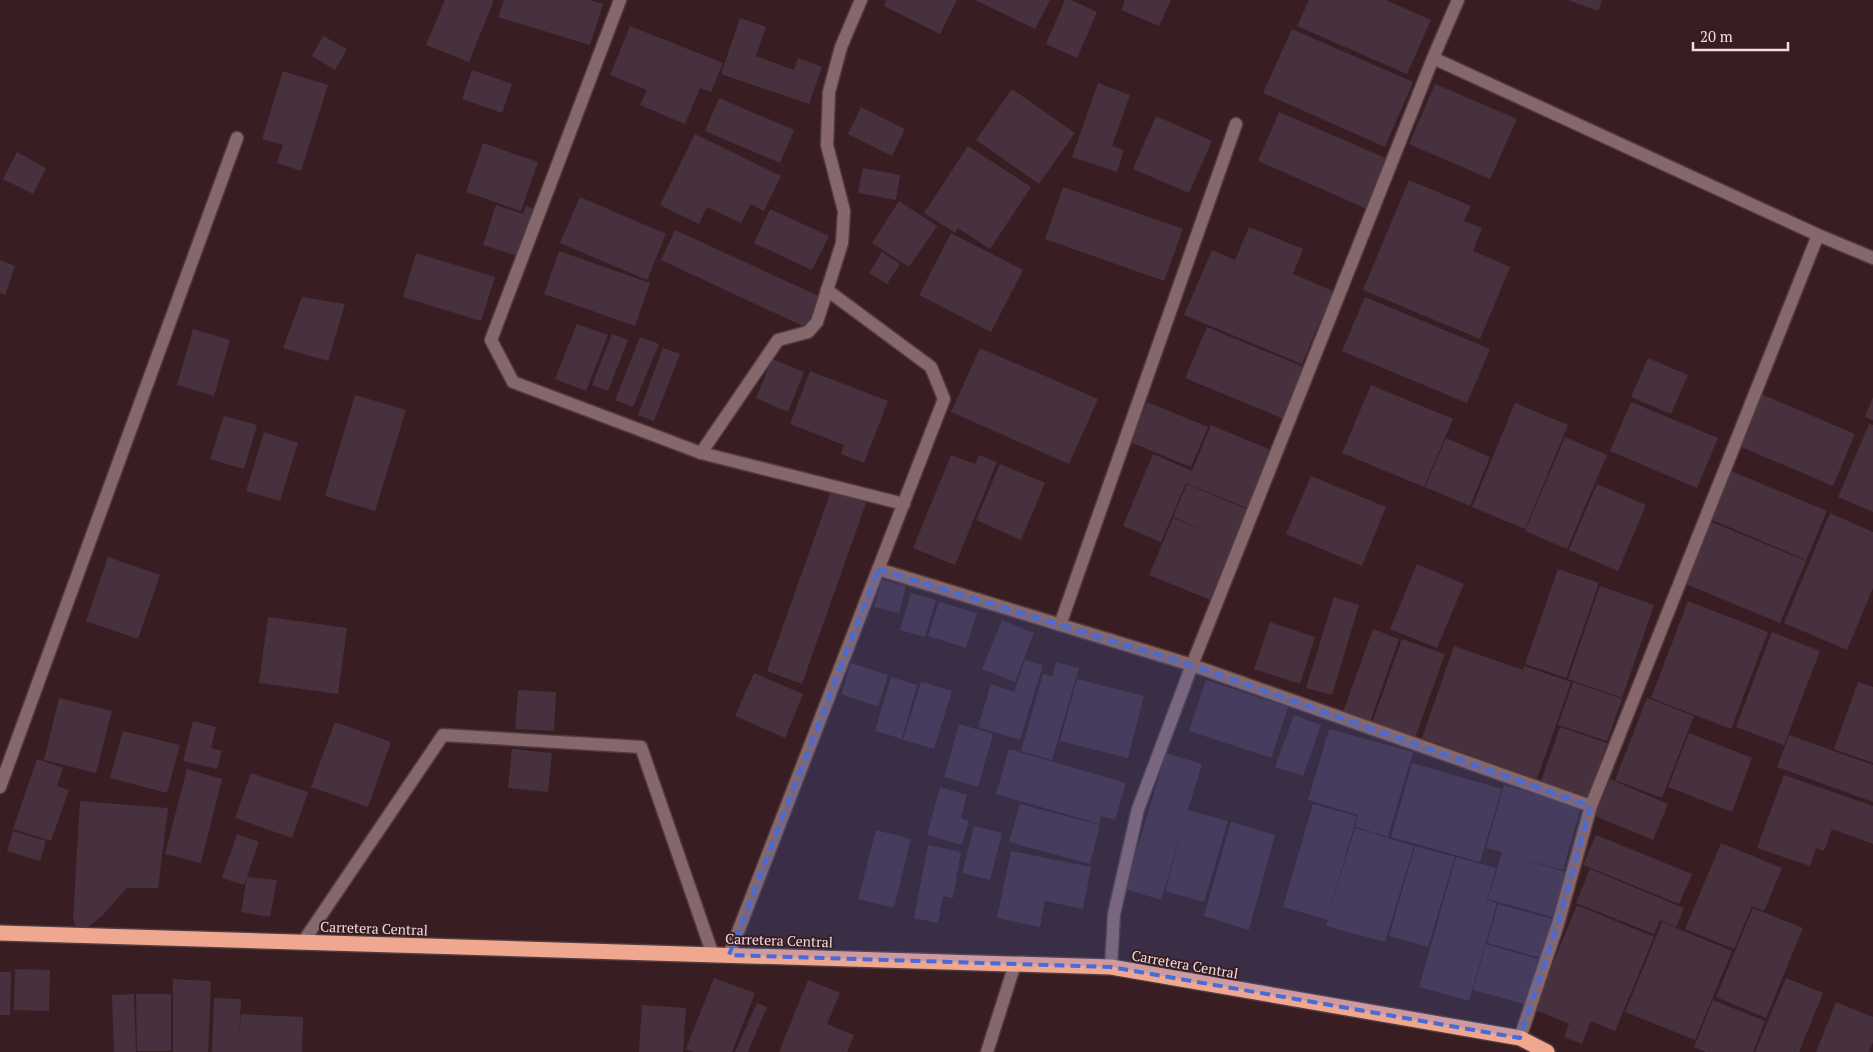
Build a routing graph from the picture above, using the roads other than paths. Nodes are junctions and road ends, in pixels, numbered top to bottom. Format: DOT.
graph roads {
  1 [pos="620,0"];
  2 [pos="861,0"];
  3 [pos="1458,0"];
  4 [pos="1433,58"];
  5 [pos="1236,124"];
  6 [pos="236,138"];
  7 [pos="1818,235"];
  8 [pos="1873,258"];
  9 [pos="827,290"];
  10 [pos="701,453"];
  11 [pos="904,504"];
  12 [pos="878,569"];
  13 [pos="1060,625"];
  14 [pos="1192,665"];
  15 [pos="0,787"];
  16 [pos="1591,806"];
  17 [pos="0,933"];
  18 [pos="303,942"];
  19 [pos="713,955"];
  20 [pos="729,955"];
  21 [pos="1015,964"];
  22 [pos="1110,967"];
  23 [pos="1520,1038"];
  24 [pos="986,1052"];
  25 [pos="1547,1052"];
  1 -- 10 [label="street"];
  2 -- 9 [label="street"];
  3 -- 4 [label="street"];
  4 -- 7 [label="street"];
  4 -- 14 [label="street"];
  5 -- 13 [label="street"];
  6 -- 15 [label="street"];
  7 -- 8 [label="street"];
  7 -- 16 [label="street"];
  9 -- 10 [label="street"];
  9 -- 11 [label="street"];
  10 -- 11 [label="street"];
  11 -- 12 [label="street"];
  12 -- 13 [label="street"];
  12 -- 20 [label="street"];
  13 -- 14 [label="street"];
  14 -- 16 [label="street"];
  14 -- 22 [label="street"];
  16 -- 23 [label="street"];
  17 -- 18 [label="highway, Carretera Central"];
  18 -- 19 [label="highway, Carretera Central"];
  18 -- 19 [label="street"];
  19 -- 20 [label="highway, Carretera Central"];
  20 -- 21 [label="highway, Carretera Central"];
  21 -- 22 [label="highway, Carretera Central"];
  21 -- 24 [label="street"];
  22 -- 23 [label="highway, Carretera Central"];
  23 -- 25 [label="highway, Carretera Central"];
}
